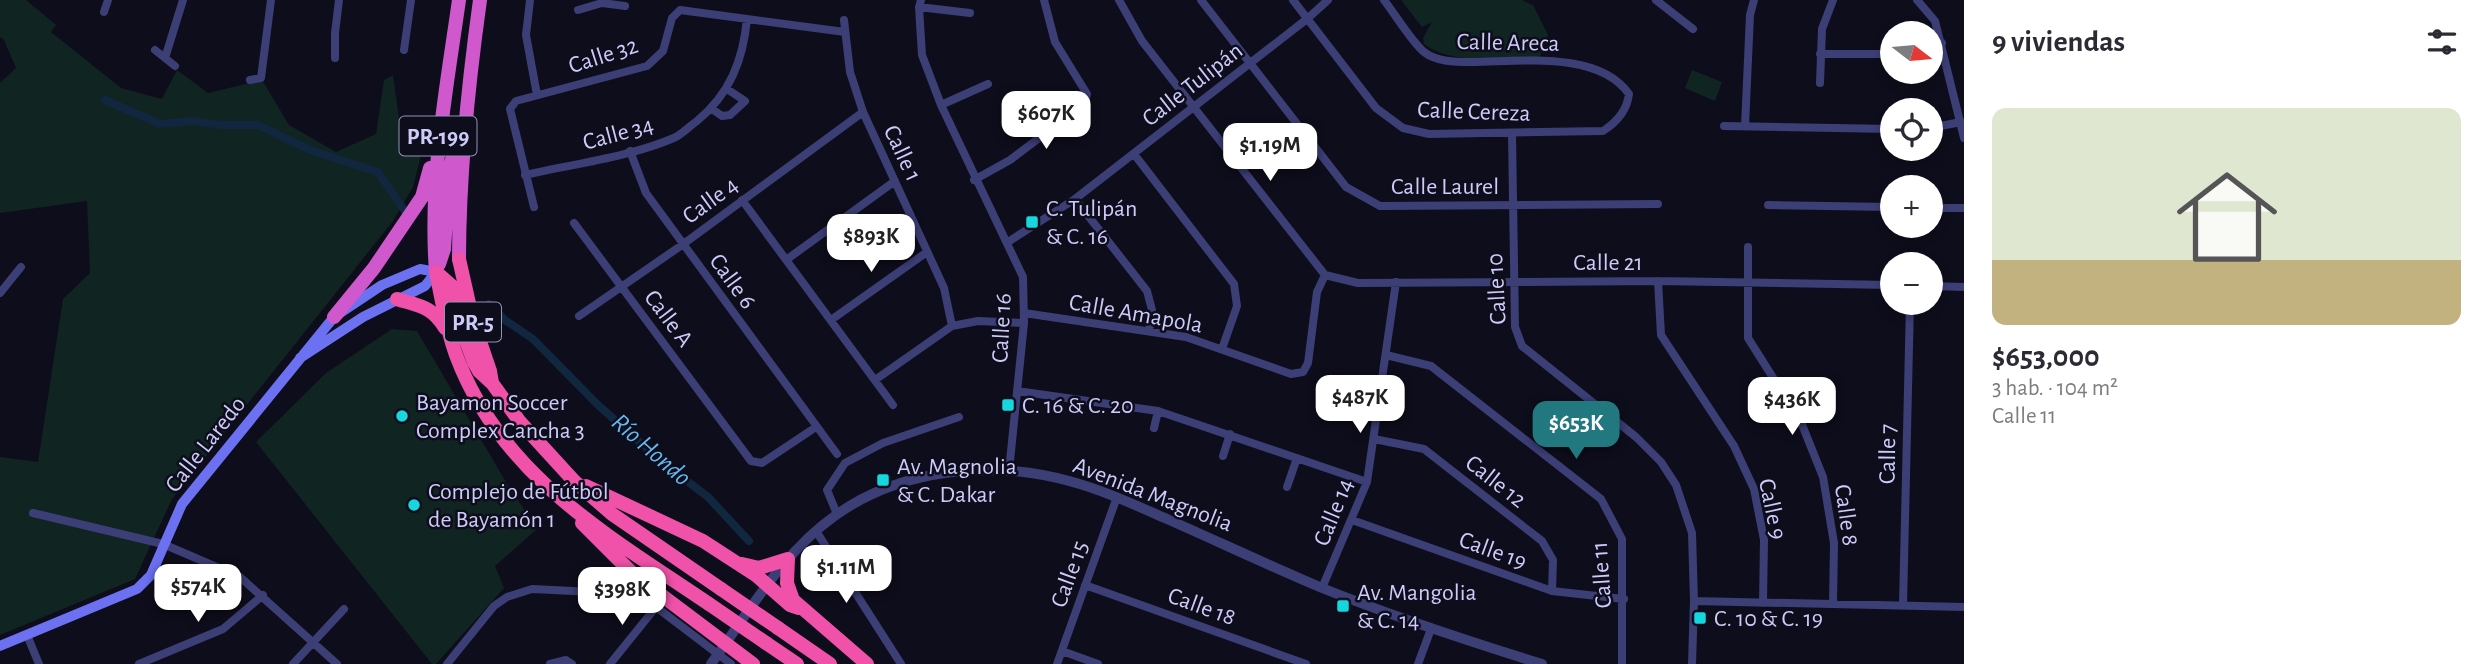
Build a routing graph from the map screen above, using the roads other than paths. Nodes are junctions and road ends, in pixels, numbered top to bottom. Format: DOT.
graph roads {
  1 [pos="108,0"];
  2 [pos="183,0"];
  3 [pos="271,0"];
  4 [pos="339,0"];
  5 [pos="411,0"];
  6 [pos="458,0"];
  7 [pos="480,0"];
  8 [pos="530,0"];
  9 [pos="1044,0"];
  10 [pos="1119,0"];
  11 [pos="1201,0"];
  12 [pos="1293,0"];
  13 [pos="1328,0"];
  14 [pos="1384,0"];
  15 [pos="1656,0"];
  16 [pos="1754,0"];
  17 [pos="1833,0"];
  18 [pos="1917,0"];
  19 [pos="602,2"];
  20 [pos="920,4"];
  21 [pos="625,6"];
  22 [pos="578,10"];
  23 [pos="104,12"];
  24 [pos="970,13"];
  25 [pos="747,19"];
  26 [pos="1307,19"];
  27 [pos="844,20"];
  28 [pos="1935,21"];
  29 [pos="1693,29"];
  30 [pos="845,32"];
  31 [pos="1943,47"];
  32 [pos="155,50"];
  33 [pos="404,50"];
  34 [pos="1820,54"];
  35 [pos="1880,54"];
  36 [pos="165,58"];
  37 [pos="335,58"];
  38 [pos="1250,64"];
  39 [pos="175,66"];
  40 [pos="471,69"];
  41 [pos="250,80"];
  42 [pos="988,83"];
  43 [pos="1820,83"];
  44 [pos="727,89"];
  45 [pos="537,95"];
  46 [pos="941,105"];
  47 [pos="1193,108"];
  48 [pos="712,109"];
  49 [pos="863,112"];
  50 [pos="1623,112"];
  51 [pos="1961,122"];
  52 [pos="1943,125"];
  53 [pos="1724,126"];
  54 [pos="1745,126"];
  55 [pos="1880,129"];
  56 [pos="1512,134"];
  57 [pos="1964,138"];
  58 [pos="437,147"];
  59 [pos="630,151"];
  60 [pos="1134,154"];
  61 [pos="525,176"];
  62 [pos="974,180"];
  63 [pos="895,181"];
  64 [pos="1075,199"];
  65 [pos="742,200"];
  66 [pos="1658,204"];
  67 [pos="1768,205"];
  68 [pos="1513,206"];
  69 [pos="534,207"];
  70 [pos="1880,207"];
  71 [pos="1943,208"];
  72 [pos="1964,208"];
  73 [pos="574,223"];
  74 [pos="1008,242"];
  75 [pos="682,244"];
  76 [pos="1748,247"];
  77 [pos="927,252"];
  78 [pos="459,259"];
  79 [pos="786,260"];
  80 [pos="21,267"];
  81 [pos="436,272"];
  82 [pos="1325,275"];
  83 [pos="1514,281"];
  84 [pos="1658,281"];
  85 [pos="1396,282"];
  86 [pos="1746,282"];
  87 [pos="1880,285"];
  88 [pos="1943,286"];
  89 [pos="621,287"];
  90 [pos="1964,287"];
  91 [pos="0,293"];
  92 [pos="397,299"];
  93 [pos="1024,313"];
  94 [pos="1910,315"];
  95 [pos="579,316"];
  96 [pos="334,317"];
  97 [pos="831,320"];
  98 [pos="1024,323"];
  99 [pos="952,326"];
  100 [pos="1149,331"];
  101 [pos="449,336"];
  102 [pos="1222,349"];
  103 [pos="1386,355"];
  104 [pos="300,358"];
  105 [pos="875,380"];
  106 [pos="492,383"];
  107 [pos="1017,391"];
  108 [pos="893,405"];
  109 [pos="1158,411"];
  110 [pos="959,417"];
  111 [pos="816,427"];
  112 [pos="1154,428"];
  113 [pos="1230,434"];
  114 [pos="1374,439"];
  115 [pos="836,454"];
  116 [pos="1223,456"];
  117 [pos="1297,458"];
  118 [pos="1009,471"];
  119 [pos="574,481"];
  120 [pos="1367,482"];
  121 [pos="1287,487"];
  122 [pos="1117,497"];
  123 [pos="33,513"];
  124 [pos="576,513"];
  125 [pos="837,514"];
  126 [pos="1352,520"];
  127 [pos="816,531"];
  128 [pos="163,544"];
  129 [pos="788,559"];
  130 [pos="738,563"];
  131 [pos="1085,585"];
  132 [pos="766,586"];
  133 [pos="1322,588"];
  134 [pos="1552,592"];
  135 [pos="263,595"];
  136 [pos="1623,599"];
  137 [pos="1694,601"];
  138 [pos="1763,603"];
  139 [pos="1833,604"];
  140 [pos="1903,605"];
  141 [pos="656,607"];
  142 [pos="1964,607"];
  143 [pos="799,608"];
  144 [pos="344,609"];
  145 [pos="1431,629"];
  146 [pos="27,635"];
  147 [pos="314,642"];
  148 [pos="0,646"];
  149 [pos="721,649"];
  150 [pos="1062,651"];
  151 [pos="39,664"];
  152 [pos="139,664"];
  153 [pos="293,664"];
  154 [pos="337,664"];
  155 [pos="447,664"];
  156 [pos="550,664"];
  157 [pos="572,664"];
  158 [pos="610,664"];
  159 [pos="710,664"];
  160 [pos="731,664"];
  161 [pos="753,664"];
  162 [pos="797,664"];
  163 [pos="830,664"];
  164 [pos="867,664"];
  165 [pos="901,664"];
  166 [pos="1057,664"];
  167 [pos="1098,664"];
  168 [pos="1306,664"];
  169 [pos="1418,664"];
  170 [pos="1542,664"];
  171 [pos="1622,664"];
  172 [pos="1692,664"];
  1 -- 23 [label="street"];
  2 -- 36 [label="street"];
  3 -- 41 [label="street"];
  4 -- 37 [label="street"];
  5 -- 33 [label="street"];
  6 -- 58 [label="highway, PR-199"];
  7 -- 40 [label="highway, PR-199"];
  8 -- 45 [label="street"];
  9 -- 62 [label="street"];
  10 -- 47 [label="street"];
  11 -- 38 [label="street, Calle Laurel"];
  12 -- 26 [label="street, Calle Cereza"];
  13 -- 26 [label="street, Calle Tulipán"];
  14 -- 50 [label="street, Calle Areca"];
  15 -- 29 [label="street"];
  16 -- 54 [label="street"];
  17 -- 34 [label="street"];
  18 -- 28 [label="street"];
  19 -- 21 [label="street"];
  19 -- 22 [label="street"];
  20 -- 24 [label="street"];
  20 -- 46 [label="street, Calle 16"];
  25 -- 30 [label="street"];
  25 -- 44 [label="street, Calle 34"];
  25 -- 45 [label="street, Calle 32"];
  26 -- 38 [label="street, Calle Tulipán"];
  26 -- 56 [label="street, Calle Cereza"];
  27 -- 30 [label="street, Calle 1"];
  30 -- 49 [label="street, Calle 1"];
  31 -- 51 [label="street"];
  32 -- 36 [label="street"];
  34 -- 35 [label="street"];
  34 -- 43 [label="street"];
  36 -- 39 [label="street"];
  38 -- 47 [label="street, Calle Tulipán"];
  38 -- 68 [label="street, Calle Laurel"];
  40 -- 78 [label="highway, PR-199"];
  40 -- 81 [label="highway"];
  42 -- 46 [label="street"];
  44 -- 48 [label="street, Calle 34"];
  44 -- 48 [label="street, Calle 34"];
  45 -- 61 [label="street"];
  46 -- 62 [label="street, Calle 16"];
  47 -- 60 [label="street, Calle Tulipán"];
  47 -- 82 [label="street"];
  48 -- 59 [label="street, Calle 34"];
  49 -- 63 [label="street, Calle 1"];
  49 -- 65 [label="street, Calle 4"];
  50 -- 56 [label="street, Calle Cereza"];
  51 -- 52 [label="street"];
  51 -- 57 [label="street"];
  53 -- 54 [label="street"];
  54 -- 55 [label="street"];
  56 -- 68 [label="street, Calle 10"];
  58 -- 81 [label="highway, PR-199"];
  58 -- 96 [label="highway"];
  59 -- 61 [label="street, Calle 34"];
  59 -- 75 [label="street, Calle 6"];
  60 -- 64 [label="street, Calle Tulipán"];
  60 -- 102 [label="street"];
  61 -- 69 [label="street"];
  62 -- 74 [label="street, Calle 16"];
  63 -- 77 [label="street, Calle 1"];
  63 -- 79 [label="street"];
  64 -- 74 [label="street, Calle Tulipán"];
  64 -- 100 [label="street"];
  65 -- 75 [label="street, Calle 4"];
  65 -- 79 [label="street"];
  66 -- 68 [label="street, Calle Laurel"];
  67 -- 70 [label="street"];
  68 -- 83 [label="street, Calle 10"];
  71 -- 72 [label="street"];
  73 -- 89 [label="street, Calle A"];
  74 -- 93 [label="street, Calle 16"];
  75 -- 89 [label="street, Calle 4"];
  75 -- 111 [label="street, Calle 6"];
  76 -- 86 [label="street, Calle 8"];
  77 -- 97 [label="street"];
  77 -- 99 [label="street, Calle 1"];
  78 -- 106 [label="highway, PR-5"];
  79 -- 97 [label="street"];
  80 -- 91 [label="street"];
  81 -- 92 [label="main road"];
  81 -- 96 [label="main road, Calle Laredo"];
  81 -- 101 [label="highway, PR-5"];
  81 -- 106 [label="highway"];
  82 -- 85 [label="street, Calle 21"];
  82 -- 102 [label="street, Calle Amapola"];
  83 -- 84 [label="street, Calle 21"];
  83 -- 85 [label="street, Calle 21"];
  83 -- 137 [label="street, Calle 10"];
  84 -- 86 [label="street, Calle 21"];
  84 -- 138 [label="street, Calle 9"];
  85 -- 103 [label="street, Calle 14"];
  86 -- 87 [label="street, Calle 21"];
  86 -- 139 [label="street, Calle 8"];
  88 -- 90 [label="street"];
  89 -- 95 [label="street, Calle 4"];
  89 -- 111 [label="street, Calle A"];
  92 -- 101 [label="highway"];
  92 -- 104 [label="main road"];
  93 -- 98 [label="street, Calle 16"];
  93 -- 100 [label="street, Calle Amapola"];
  94 -- 140 [label="street, Calle 7"];
  96 -- 104 [label="main road, Calle Laredo"];
  97 -- 105 [label="street"];
  98 -- 99 [label="street"];
  98 -- 107 [label="street, Calle 16"];
  99 -- 105 [label="street"];
  100 -- 102 [label="street, Calle Amapola"];
  101 -- 124 [label="highway, PR-5"];
  103 -- 114 [label="street, Calle 14"];
  103 -- 136 [label="street, Calle 11"];
  104 -- 128 [label="main road, Calle Laredo"];
  105 -- 108 [label="street"];
  106 -- 119 [label="highway, PR-5"];
  107 -- 109 [label="street"];
  107 -- 118 [label="street, Calle 16"];
  109 -- 112 [label="street"];
  109 -- 113 [label="street"];
  110 -- 125 [label="street"];
  111 -- 115 [label="street, Calle 6"];
  113 -- 116 [label="street"];
  113 -- 117 [label="street"];
  114 -- 120 [label="street, Calle 14"];
  114 -- 134 [label="street, Calle 12"];
  117 -- 120 [label="street"];
  117 -- 121 [label="street"];
  118 -- 122 [label="street, Avenida Magnolia"];
  118 -- 125 [label="street, Avenida Magnolia"];
  119 -- 130 [label="highway"];
  119 -- 163 [label="highway, PR-5, bridge"];
  120 -- 126 [label="street, Calle 14"];
  122 -- 131 [label="street, Calle 15"];
  122 -- 133 [label="street, Avenida Magnolia"];
  123 -- 128 [label="street"];
  124 -- 149 [label="highway"];
  124 -- 162 [label="highway, PR-5, bridge"];
  125 -- 127 [label="street, Avenida Magnolia"];
  126 -- 133 [label="street, Calle 14"];
  126 -- 134 [label="street, Calle 19"];
  127 -- 129 [label="street, Avenida Magnolia"];
  127 -- 165 [label="street"];
  128 -- 135 [label="street"];
  128 -- 146 [label="main road, Calle Laredo"];
  129 -- 130 [label="highway"];
  129 -- 132 [label="street, Avenida Magnolia"];
  129 -- 143 [label="highway"];
  130 -- 132 [label="highway"];
  131 -- 150 [label="street, Calle 15"];
  131 -- 168 [label="street, Calle 18"];
  132 -- 143 [label="highway"];
  132 -- 149 [label="street, Avenida Magnolia"];
  133 -- 145 [label="street, Avenida Magnolia"];
  134 -- 136 [label="street, Calle 19"];
  135 -- 147 [label="street"];
  135 -- 152 [label="street"];
  136 -- 171 [label="street, Calle 11"];
  137 -- 138 [label="street"];
  137 -- 172 [label="street, Calle 10"];
  138 -- 139 [label="street"];
  139 -- 140 [label="street"];
  140 -- 142 [label="street"];
  141 -- 149 [label="street"];
  141 -- 155 [label="street"];
  141 -- 158 [label="street"];
  143 -- 164 [label="highway"];
  144 -- 147 [label="street"];
  145 -- 169 [label="street"];
  145 -- 170 [label="street, Avenida Magnolia"];
  146 -- 148 [label="main road, Calle Laredo"];
  146 -- 151 [label="street"];
  147 -- 153 [label="street"];
  147 -- 154 [label="street"];
  149 -- 159 [label="street, Avenida Magnolia"];
  149 -- 160 [label="street"];
  149 -- 161 [label="highway"];
  150 -- 166 [label="street, Calle 15"];
  150 -- 167 [label="street"];
  156 -- 157 [label="street"];
}
